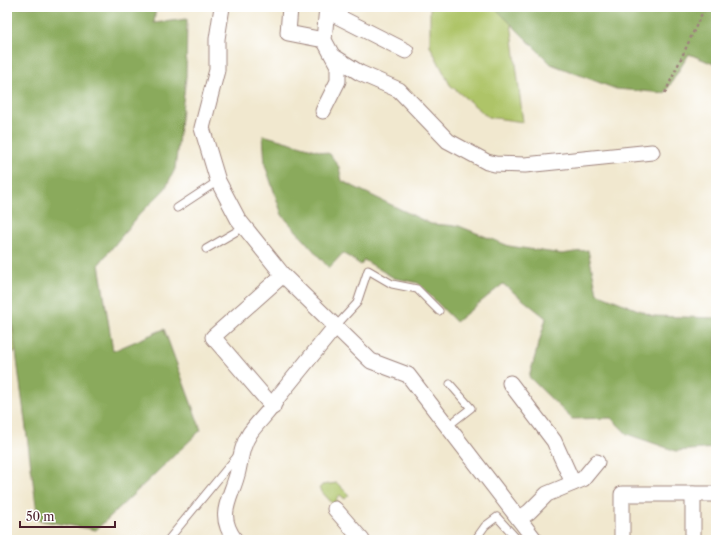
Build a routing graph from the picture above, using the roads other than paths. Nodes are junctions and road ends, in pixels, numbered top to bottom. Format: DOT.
graph roads {
  1 [pos="222,7"];
  2 [pos="290,7"];
  3 [pos="327,9"];
  4 [pos="324,40"];
  5 [pos="406,51"];
  6 [pos="333,56"];
  7 [pos="323,111"];
  8 [pos="652,152"];
  9 [pos="218,181"];
  10 [pos="177,208"];
  11 [pos="244,227"];
  12 [pos="206,249"];
  13 [pos="283,275"];
  14 [pos="439,311"];
  15 [pos="335,327"];
  16 [pos="510,383"];
  17 [pos="450,384"];
  18 [pos="273,407"];
  19 [pos="448,426"];
  20 [pos="241,451"];
  21 [pos="597,462"];
  22 [pos="573,483"];
  23 [pos="693,494"];
  24 [pos="716,494"];
  25 [pos="335,509"];
  26 [pos="519,519"];
  27 [pos="168,540"];
  28 [pos="235,540"];
  29 [pos="362,540"];
  30 [pos="475,540"];
  31 [pos="518,540"];
  32 [pos="535,540"];
  33 [pos="622,540"];
  34 [pos="693,540"];
  1 -- 9 [label="street"];
  2 -- 4 [label="street"];
  3 -- 4 [label="street"];
  3 -- 5 [label="street"];
  4 -- 6 [label="street"];
  6 -- 7 [label="street"];
  6 -- 8 [label="street"];
  9 -- 10 [label="lane"];
  9 -- 11 [label="street"];
  11 -- 12 [label="lane"];
  11 -- 13 [label="street"];
  13 -- 15 [label="street"];
  13 -- 18 [label="street"];
  14 -- 15 [label="lane"];
  15 -- 18 [label="street"];
  15 -- 19 [label="street"];
  16 -- 22 [label="street"];
  17 -- 19 [label="lane"];
  18 -- 20 [label="street"];
  19 -- 26 [label="street"];
  20 -- 27 [label="lane"];
  20 -- 28 [label="street"];
  21 -- 22 [label="street"];
  22 -- 26 [label="street"];
  23 -- 24 [label="street"];
  23 -- 33 [label="street"];
  23 -- 34 [label="street"];
  25 -- 29 [label="street"];
  26 -- 32 [label="street"];
  30 -- 31 [label="lane"];
}
